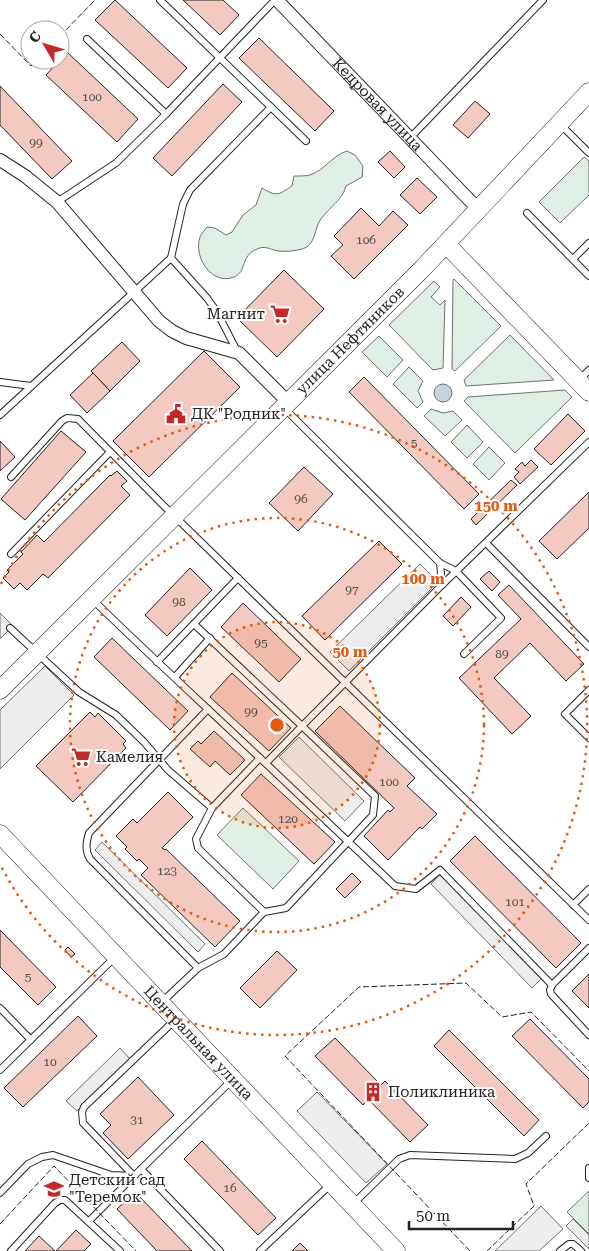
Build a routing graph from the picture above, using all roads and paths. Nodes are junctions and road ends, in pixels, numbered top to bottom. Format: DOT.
graph roads {
  1 [pos="160,0"];
  2 [pos="276,0"];
  3 [pos="543,0"];
  4 [pos="87,39"];
  5 [pos="220,56"];
  6 [pos="589,92"];
  7 [pos="271,107"];
  8 [pos="166,114"];
  9 [pos="559,123"];
  10 [pos="409,138"];
  11 [pos="306,141"];
  12 [pos="589,153"];
  13 [pos="2,165"];
  14 [pos="57,202"];
  15 [pos="478,209"];
  16 [pos="527,213"];
  17 [pos="589,243"];
  18 [pos="446,244"];
  19 [pos="171,258"];
  20 [pos="573,259"];
  21 [pos="589,276"];
  22 [pos="134,293"];
  23 [pos="239,353"];
  24 [pos="585,381"];
  25 [pos="0,382"];
  26 [pos="31,386"];
  27 [pos="286,405"];
  28 [pos="0,415"];
  29 [pos="589,442"];
  30 [pos="110,452"];
  31 [pos="11,477"];
  32 [pos="174,516"];
  33 [pos="486,543"];
  34 [pos="11,554"];
  35 [pos="440,563"];
  36 [pos="456,572"];
  37 [pos="238,578"];
  38 [pos="442,585"];
  39 [pos="92,598"];
  40 [pos="194,624"];
  41 [pos="10,628"];
  42 [pos="210,638"];
  43 [pos="589,647"];
  44 [pos="37,652"];
  45 [pos="464,654"];
  46 [pos="157,662"];
  47 [pos="174,677"];
  48 [pos="345,682"];
  49 [pos="0,690"];
  50 [pos="589,690"];
  51 [pos="208,709"];
  52 [pos="302,726"];
  53 [pos="589,738"];
  54 [pos="260,758"];
  55 [pos="159,759"];
  56 [pos="266,763"];
  57 [pos="212,808"];
  58 [pos="0,834"];
  59 [pos="348,841"];
  60 [pos="589,889"];
  61 [pos="573,905"];
  62 [pos="264,912"];
  63 [pos="589,920"];
  64 [pos="589,948"];
  65 [pos="116,956"];
  66 [pos="198,968"];
  67 [pos="552,985"];
  68 [pos="161,1003"];
  69 [pos="0,1008"];
  70 [pos="176,1019"];
  71 [pos="589,1034"];
  72 [pos="31,1040"];
  73 [pos="0,1070"];
  74 [pos="232,1079"];
  75 [pos="546,1136"];
  76 [pos="589,1168"];
  77 [pos="141,1169"];
  78 [pos="134,1176"];
  79 [pos="589,1178"];
  80 [pos="332,1183"];
  81 [pos="0,1193"];
  82 [pos="352,1204"];
  83 [pos="89,1221"];
  84 [pos="11,1251"];
  85 [pos="120,1251"];
  86 [pos="220,1251"];
  87 [pos="260,1251"];
  88 [pos="396,1251"];
  89 [pos="560,1251"];
  90 [pos="582,1251"];
  1 -- 5 [label="lane"];
  2 -- 5 [label="lane"];
  2 -- 10 [label="street, Кедровая улица"];
  3 -- 10 [label="lane"];
  4 -- 8 [label="lane"];
  5 -- 7 [label="lane"];
  5 -- 8 [label="lane"];
  6 -- 9 [label="street, улица Нефтяников"];
  7 -- 11 [label="lane"];
  7 -- 19 [label="lane"];
  8 -- 14 [label="lane"];
  9 -- 12 [label="lane"];
  9 -- 15 [label="street, улица Нефтяников"];
  10 -- 15 [label="street, Кедровая улица"];
  13 -- 14 [label="street"];
  14 -- 22 [label="street"];
  15 -- 18 [label="street, улица Нефтяников"];
  16 -- 20 [label="lane"];
  17 -- 20 [label="lane"];
  18 -- 24 [label="street"];
  18 -- 27 [label="street, улица Нефтяников"];
  19 -- 22 [label="lane"];
  19 -- 23 [label="lane"];
  20 -- 21 [label="lane"];
  22 -- 23 [label="street"];
  22 -- 26 [label="lane"];
  23 -- 27 [label="street"];
  25 -- 26 [label="lane"];
  26 -- 28 [label="lane"];
  27 -- 32 [label="street, улица Нефтяников"];
  27 -- 35 [label="lane"];
  29 -- 33 [label="lane"];
  30 -- 31 [label="lane"];
  30 -- 32 [label="lane"];
  30 -- 34 [label="lane"];
  32 -- 37 [label="lane"];
  32 -- 39 [label="street, улица Нефтяников"];
  33 -- 36 [label="lane"];
  33 -- 43 [label="lane"];
  35 -- 36 [label="lane"];
  35 -- 38 [label="lane"];
  36 -- 38 [label="lane"];
  36 -- 45 [label="lane"];
  37 -- 40 [label="lane"];
  37 -- 48 [label="lane"];
  38 -- 48 [label="lane"];
  39 -- 44 [label="street, улица Нефтяников"];
  39 -- 46 [label="lane"];
  40 -- 42 [label="lane"];
  40 -- 46 [label="lane"];
  41 -- 44 [label="lane"];
  42 -- 47 [label="lane"];
  42 -- 52 [label="lane"];
  44 -- 49 [label="street, улица Нефтяников"];
  44 -- 55 [label="lane"];
  46 -- 47 [label="lane"];
  47 -- 51 [label="lane"];
  48 -- 52 [label="lane"];
  48 -- 61 [label="lane"];
  50 -- 53 [label="lane"];
  51 -- 54 [label="lane"];
  51 -- 55 [label="lane"];
  52 -- 56 [label="lane"];
  52 -- 59 [label="lane"];
  54 -- 56 [label="lane"];
  54 -- 57 [label="lane"];
  55 -- 57 [label="lane"];
  55 -- 66 [label="lane"];
  56 -- 59 [label="lane"];
  57 -- 62 [label="lane"];
  58 -- 65 [label="street, Центральная улица"];
  59 -- 62 [label="lane"];
  59 -- 67 [label="lane"];
  60 -- 61 [label="lane"];
  61 -- 63 [label="lane"];
  62 -- 66 [label="lane"];
  64 -- 67 [label="lane"];
  65 -- 68 [label="street, Центральная улица"];
  65 -- 72 [label="lane"];
  66 -- 68 [label="lane"];
  67 -- 71 [label="lane"];
  68 -- 70 [label="street, Центральная улица"];
  69 -- 72 [label="lane"];
  70 -- 74 [label="street, Центральная улица"];
  70 -- 78 [label="lane"];
  72 -- 73 [label="lane"];
  74 -- 77 [label="lane"];
  74 -- 80 [label="street, Центральная улица"];
  75 -- 82 [label="lane"];
  76 -- 79 [label="lane"];
  77 -- 78 [label="lane"];
  77 -- 86 [label="lane"];
  78 -- 81 [label="lane"];
  78 -- 83 [label="lane"];
  80 -- 82 [label="street, Центральная улица"];
  80 -- 87 [label="lane"];
  82 -- 88 [label="street, Центральная улица"];
  83 -- 84 [label="lane"];
  83 -- 85 [label="lane"];
  89 -- 90 [label="lane"];
}
